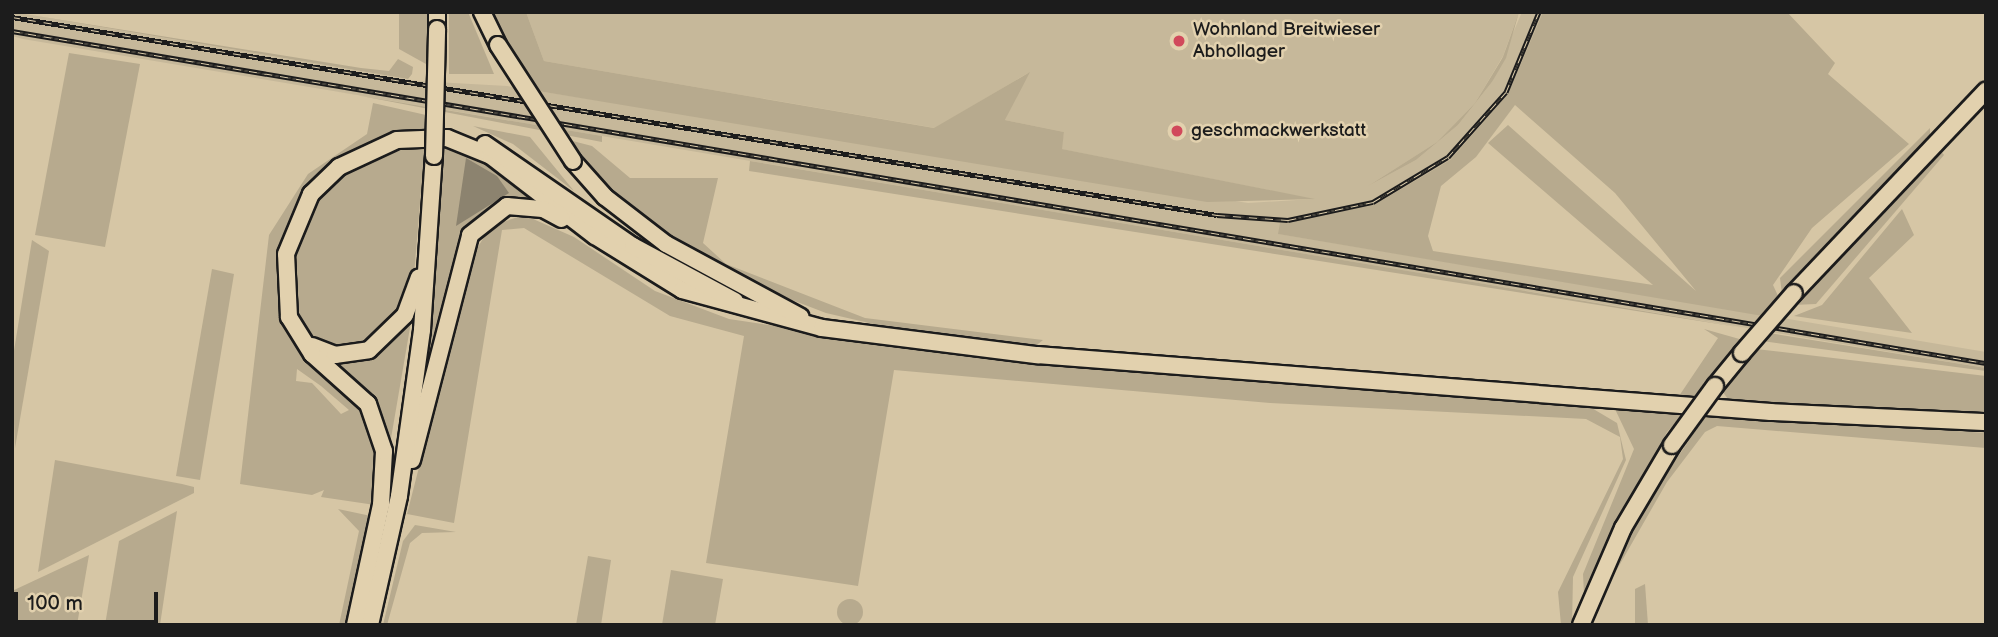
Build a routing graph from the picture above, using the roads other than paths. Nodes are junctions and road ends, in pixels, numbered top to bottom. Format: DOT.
graph roads {
  1 [pos="437,12"];
  2 [pos="482,12"];
  3 [pos="1986,91"];
  4 [pos="447,138"];
  5 [pos="595,236"];
  6 [pos="428,258"];
  7 [pos="760,312"];
  8 [pos="822,328"];
  9 [pos="306,342"];
  10 [pos="1986,422"];
  11 [pos="388,511"];
  12 [pos="357,625"];
  13 [pos="370,625"];
  14 [pos="1581,625"];
  1 -- 6 [label="main road, bridge"];
  2 -- 8 [label="main road, bridge"];
  3 -- 14 [label="main road, bridge"];
  4 -- 5 [label="main road"];
  4 -- 7 [label="main road"];
  4 -- 9 [label="main road"];
  5 -- 7 [label="main road"];
  5 -- 11 [label="main road"];
  6 -- 9 [label="main road"];
  6 -- 11 [label="main road"];
  7 -- 8 [label="main road"];
  8 -- 10 [label="main road"];
  9 -- 11 [label="main road"];
  11 -- 12 [label="main road"];
  11 -- 13 [label="main road"];
}
